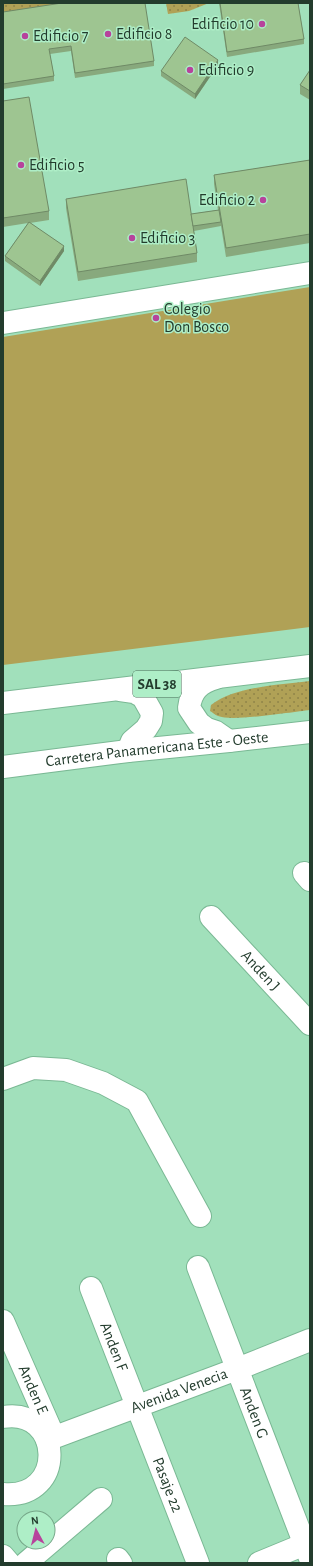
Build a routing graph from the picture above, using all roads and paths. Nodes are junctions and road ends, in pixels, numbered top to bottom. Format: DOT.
graph roads {
  1 [pos="310,273"];
  2 [pos="3,323"];
  3 [pos="310,666"];
  4 [pos="220,676"];
  5 [pos="115,689"];
  6 [pos="3,703"];
  7 [pos="310,732"];
  8 [pos="229,741"];
  9 [pos="128,750"];
  10 [pos="3,767"];
  11 [pos="211,917"];
  12 [pos="310,1024"];
  13 [pos="3,1079"];
  14 [pos="200,1216"];
  15 [pos="198,1267"];
  16 [pos="91,1288"];
  17 [pos="3,1321"];
  18 [pos="310,1340"];
  19 [pos="238,1369"];
  20 [pos="136,1407"];
  21 [pos="3,1417"];
  22 [pos="51,1439"];
  23 [pos="3,1494"];
  24 [pos="101,1499"];
  25 [pos="308,1548"];
  26 [pos="3,1556"];
  27 [pos="9,1563"];
  28 [pos="26,1563"];
  29 [pos="198,1563"];
  30 [pos="259,1563"];
  1 -- 2 [label="main road"];
  3 -- 4 [label="main road, SAL 38"];
  4 -- 5 [label="main road, SAL 38"];
  4 -- 8 [label="main road"];
  5 -- 6 [label="main road, SAL 38"];
  5 -- 9 [label="main road"];
  7 -- 8 [label="main road, Carretera Panamericana Este - Oeste"];
  8 -- 9 [label="main road, Carretera Panamericana Este - Oeste"];
  9 -- 10 [label="main road, Carretera Panamericana Este - Oeste"];
  11 -- 12 [label="main road, Anden J"];
  13 -- 14 [label="main road"];
  15 -- 19 [label="main road, Anden G"];
  16 -- 20 [label="main road, Anden F"];
  17 -- 22 [label="main road, Anden E"];
  18 -- 19 [label="main road, Avenida Venecia"];
  19 -- 20 [label="main road, Avenida Venecia"];
  19 -- 25 [label="main road, Anden G"];
  20 -- 22 [label="main road, Avenida Venecia"];
  20 -- 29 [label="main road, Pasaje 22"];
  21 -- 22 [label="main road"];
  22 -- 23 [label="main road"];
  24 -- 28 [label="main road"];
  25 -- 30 [label="main road"];
  26 -- 27 [label="main road"];
}
